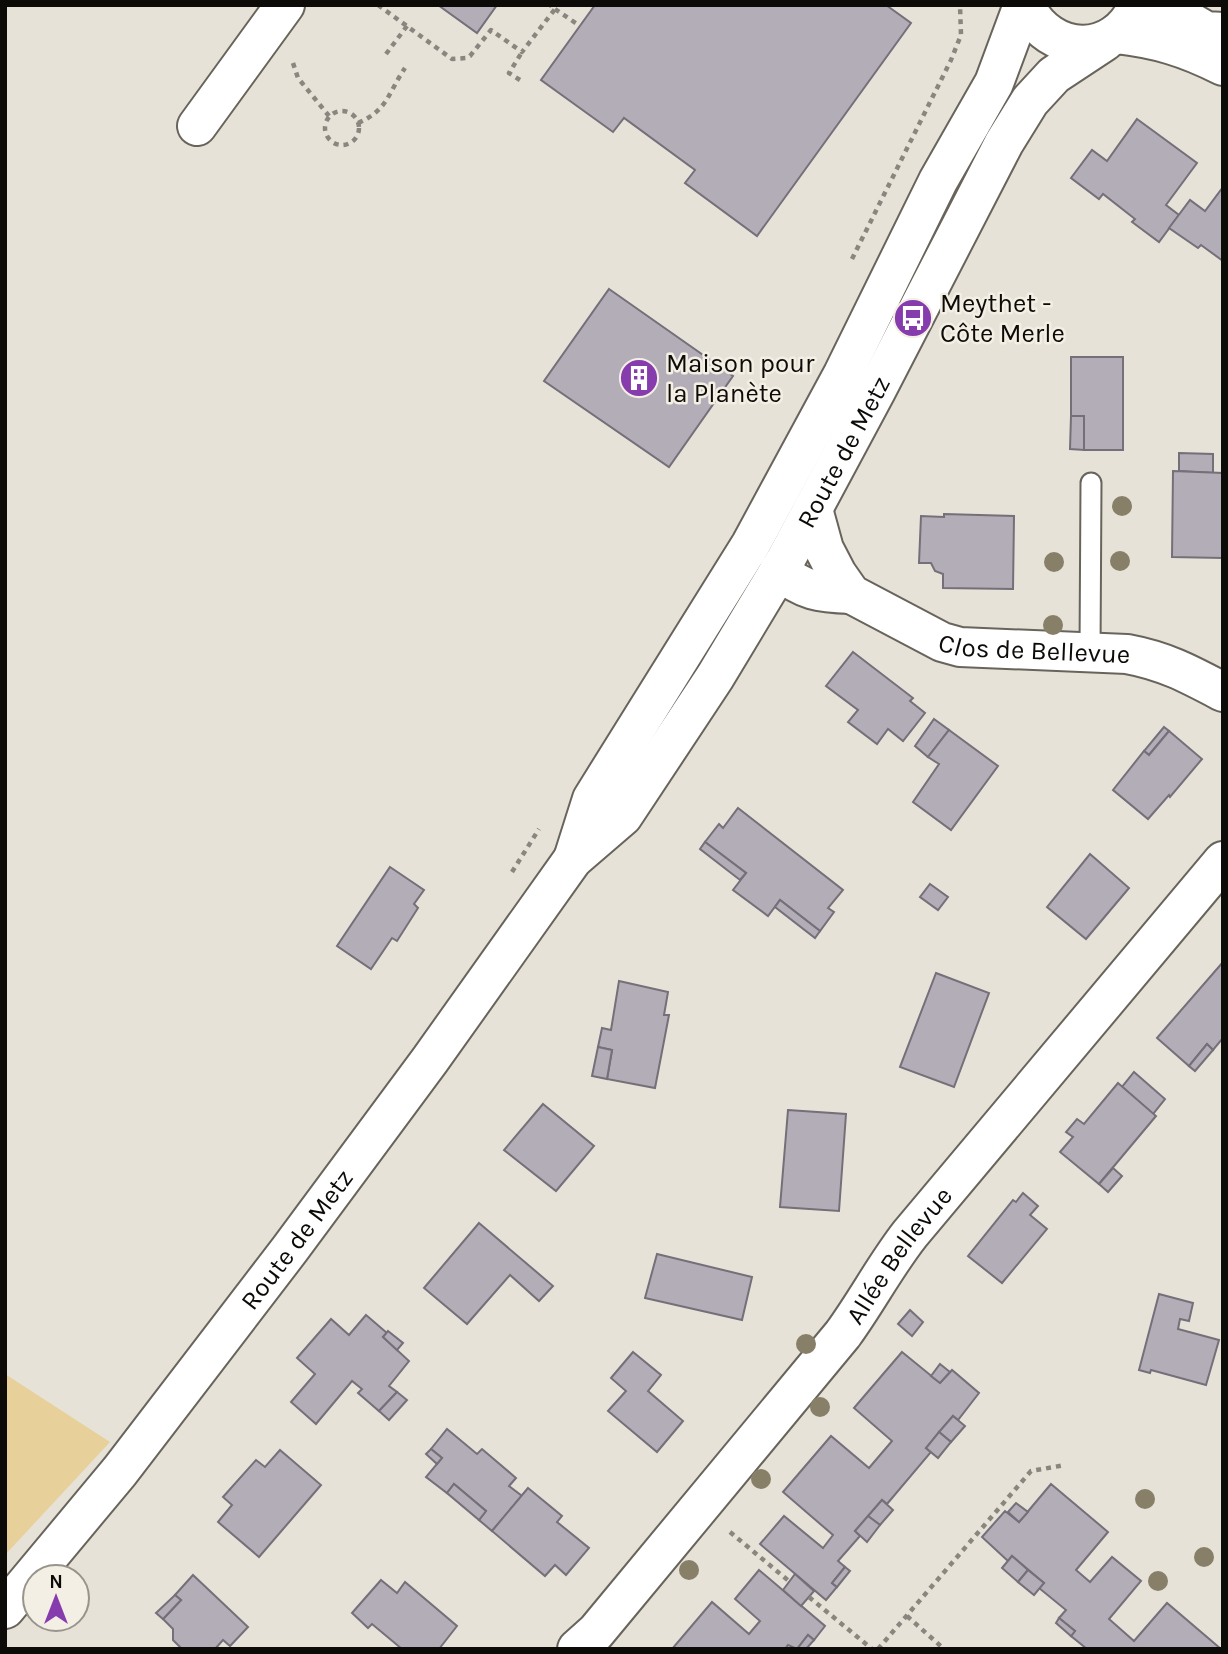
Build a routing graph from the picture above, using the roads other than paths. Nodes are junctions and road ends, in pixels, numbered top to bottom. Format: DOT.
graph roads {
  1 [pos="285,5"];
  2 [pos="1024,5"];
  3 [pos="1161,5"];
  4 [pos="1119,27"];
  5 [pos="1223,33"];
  6 [pos="1223,66"];
  7 [pos="197,126"];
  8 [pos="789,473"];
  9 [pos="1091,483"];
  10 [pos="813,509"];
  11 [pos="779,570"];
  12 [pos="851,594"];
  13 [pos="1090,652"];
  14 [pos="1223,692"];
  15 [pos="573,859"];
  16 [pos="1223,861"];
  17 [pos="5,1609"];
  18 [pos="578,1649"];
  1 -- 7 [label="main road"];
  2 -- 4 [label="main road"];
  2 -- 8 [label="main road, Route de Metz"];
  3 -- 5 [label="main road"];
  4 -- 6 [label="main road"];
  4 -- 10 [label="main road, Route de Metz"];
  8 -- 11 [label="main road"];
  8 -- 15 [label="main road, Route de Metz"];
  9 -- 13 [label="lane"];
  10 -- 11 [label="main road, Route de Metz"];
  10 -- 12 [label="main road, Clos de Bellevue"];
  11 -- 12 [label="main road, Clos de Bellevue"];
  11 -- 15 [label="main road, Route de Metz"];
  12 -- 13 [label="main road, Clos de Bellevue"];
  13 -- 14 [label="main road, Clos de Bellevue"];
  15 -- 17 [label="main road, Route de Metz"];
  16 -- 18 [label="main road, Allée Bellevue"];
}
